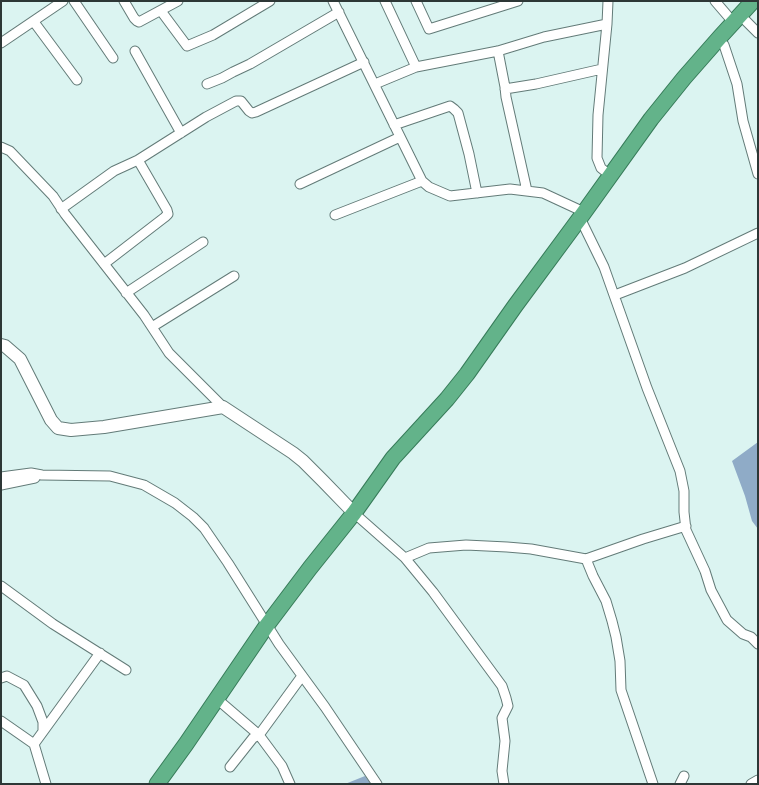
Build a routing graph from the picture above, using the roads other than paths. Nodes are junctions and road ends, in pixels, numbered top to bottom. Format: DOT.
graph roads {
  1 [pos="74,1"];
  2 [pos="124,1"];
  3 [pos="176,1"];
  4 [pos="270,1"];
  5 [pos="385,1"];
  6 [pos="416,1"];
  7 [pos="518,1"];
  8 [pos="608,1"];
  9 [pos="715,1"];
  10 [pos="753,1"];
  11 [pos="56,3"];
  12 [pos="337,4"];
  13 [pos="758,9"];
  14 [pos="161,11"];
  15 [pos="34,22"];
  16 [pos="740,22"];
  17 [pos="607,24"];
  18 [pos="758,33"];
  19 [pos="1,43"];
  20 [pos="724,45"];
  21 [pos="136,51"];
  22 [pos="498,51"];
  23 [pos="113,58"];
  24 [pos="364,62"];
  25 [pos="416,67"];
  26 [pos="602,69"];
  27 [pos="77,80"];
  28 [pos="207,84"];
  29 [pos="374,84"];
  30 [pos="505,90"];
  31 [pos="394,125"];
  32 [pos="181,133"];
  33 [pos="400,137"];
  34 [pos="1,147"];
  35 [pos="138,160"];
  36 [pos="758,174"];
  37 [pos="610,176"];
  38 [pos="422,180"];
  39 [pos="300,184"];
  40 [pos="527,191"];
  41 [pos="477,193"];
  42 [pos="62,209"];
  43 [pos="335,215"];
  44 [pos="583,219"];
  45 [pos="758,233"];
  46 [pos="204,242"];
  47 [pos="104,264"];
  48 [pos="234,276"];
  49 [pos="126,293"];
  50 [pos="614,295"];
  51 [pos="152,327"];
  52 [pos="1,345"];
  53 [pos="223,407"];
  54 [pos="42,475"];
  55 [pos="1,477"];
  56 [pos="1,485"];
  57 [pos="357,516"];
  58 [pos="686,526"];
  59 [pos="405,558"];
  60 [pos="586,559"];
  61 [pos="1,586"];
  62 [pos="270,629"];
  63 [pos="758,644"];
  64 [pos="100,653"];
  65 [pos="126,670"];
  66 [pos="302,676"];
  67 [pos="1,678"];
  68 [pos="220,702"];
  69 [pos="1,722"];
  70 [pos="43,731"];
  71 [pos="259,735"];
  72 [pos="34,744"];
  73 [pos="230,767"];
  74 [pos="758,780"];
  75 [pos="46,784"];
  76 [pos="157,784"];
  77 [pos="167,784"];
  78 [pos="290,784"];
  79 [pos="378,784"];
  80 [pos="504,784"];
  81 [pos="653,784"];
  82 [pos="751,784"];
  1 -- 23 [label="street"];
  2 -- 14 [label="street"];
  3 -- 14 [label="street"];
  4 -- 14 [label="street"];
  5 -- 25 [label="street"];
  6 -- 7 [label="street"];
  8 -- 17 [label="street"];
  9 -- 16 [label="street"];
  10 -- 16 [label="highway"];
  11 -- 15 [label="street"];
  12 -- 24 [label="street"];
  12 -- 28 [label="street"];
  13 -- 16 [label="highway"];
  15 -- 19 [label="street"];
  15 -- 27 [label="street"];
  16 -- 18 [label="street"];
  16 -- 20 [label="highway"];
  16 -- 37 [label="highway"];
  17 -- 22 [label="street"];
  17 -- 26 [label="street"];
  20 -- 36 [label="street"];
  20 -- 44 [label="highway"];
  21 -- 32 [label="street"];
  22 -- 25 [label="street"];
  22 -- 30 [label="street"];
  24 -- 29 [label="street"];
  24 -- 32 [label="street"];
  25 -- 29 [label="street"];
  26 -- 30 [label="street"];
  26 -- 37 [label="street"];
  29 -- 31 [label="street"];
  30 -- 40 [label="street"];
  31 -- 33 [label="street"];
  31 -- 41 [label="street"];
  32 -- 35 [label="street"];
  33 -- 38 [label="street"];
  33 -- 39 [label="street"];
  34 -- 42 [label="street"];
  35 -- 42 [label="street"];
  35 -- 47 [label="street"];
  37 -- 44 [label="highway"];
  38 -- 41 [label="street"];
  38 -- 43 [label="street"];
  40 -- 41 [label="street"];
  40 -- 44 [label="street"];
  42 -- 47 [label="street"];
  44 -- 50 [label="street"];
  44 -- 57 [label="highway"];
  45 -- 50 [label="street"];
  46 -- 49 [label="street"];
  47 -- 49 [label="street"];
  48 -- 51 [label="street"];
  49 -- 51 [label="street"];
  50 -- 58 [label="street"];
  51 -- 53 [label="street"];
  52 -- 53 [label="street"];
  53 -- 57 [label="street"];
  54 -- 55 [label="street"];
  54 -- 56 [label="street"];
  54 -- 62 [label="street"];
  57 -- 59 [label="street"];
  57 -- 62 [label="highway"];
  58 -- 60 [label="street"];
  58 -- 63 [label="street"];
  59 -- 60 [label="street"];
  59 -- 80 [label="street"];
  60 -- 81 [label="street"];
  61 -- 64 [label="street"];
  62 -- 66 [label="street"];
  62 -- 68 [label="highway"];
  64 -- 65 [label="street"];
  64 -- 70 [label="street"];
  66 -- 71 [label="street"];
  66 -- 79 [label="street"];
  67 -- 70 [label="street"];
  68 -- 71 [label="street"];
  68 -- 76 [label="highway"];
  68 -- 77 [label="highway"];
  69 -- 72 [label="street"];
  70 -- 72 [label="street"];
  71 -- 73 [label="street"];
  71 -- 78 [label="street"];
  72 -- 75 [label="street"];
  74 -- 82 [label="street"];
}
